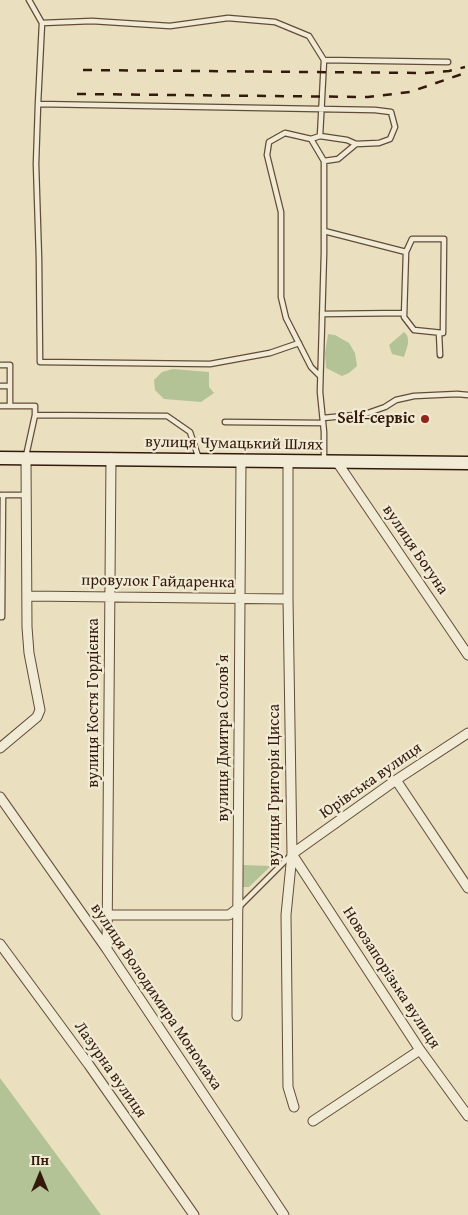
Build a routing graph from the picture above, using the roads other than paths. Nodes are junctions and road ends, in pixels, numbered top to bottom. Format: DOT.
graph roads {
  1 [pos="29,0"];
  2 [pos="42,23"];
  3 [pos="324,60"];
  4 [pos="448,62"];
  5 [pos="38,104"];
  6 [pos="322,109"];
  7 [pos="320,136"];
  8 [pos="311,139"];
  9 [pos="356,144"];
  10 [pos="324,161"];
  11 [pos="324,231"];
  12 [pos="406,252"];
  13 [pos="404,313"];
  14 [pos="322,314"];
  15 [pos="438,333"];
  16 [pos="299,343"];
  17 [pos="440,355"];
  18 [pos="0,365"];
  19 [pos="320,376"];
  20 [pos="0,386"];
  21 [pos="10,386"];
  22 [pos="468,395"];
  23 [pos="0,406"];
  24 [pos="10,406"];
  25 [pos="35,415"];
  26 [pos="323,420"];
  27 [pos="225,422"];
  28 [pos="0,458"];
  29 [pos="26,458"];
  30 [pos="111,458"];
  31 [pos="199,460"];
  32 [pos="241,461"];
  33 [pos="288,462"];
  34 [pos="324,462"];
  35 [pos="337,462"];
  36 [pos="468,463"];
  37 [pos="1,495"];
  38 [pos="26,495"];
  39 [pos="28,596"];
  40 [pos="110,597"];
  41 [pos="240,598"];
  42 [pos="288,599"];
  43 [pos="0,617"];
  44 [pos="468,656"];
  45 [pos="468,733"];
  46 [pos="0,748"];
  47 [pos="396,780"];
  48 [pos="0,797"];
  49 [pos="292,854"];
  50 [pos="468,888"];
  51 [pos="238,908"];
  52 [pos="108,915"];
  53 [pos="0,944"];
  54 [pos="106,948"];
  55 [pos="237,1016"];
  56 [pos="420,1050"];
  57 [pos="294,1108"];
  58 [pos="468,1116"];
  59 [pos="313,1121"];
  60 [pos="194,1215"];
  61 [pos="284,1215"];
  1 -- 2 [label="lane"];
  2 -- 3 [label="lane"];
  2 -- 5 [label="lane"];
  3 -- 4 [label="lane"];
  3 -- 6 [label="lane"];
  5 -- 6 [label="lane"];
  5 -- 16 [label="lane"];
  6 -- 7 [label="lane"];
  6 -- 9 [label="lane"];
  7 -- 8 [label="lane"];
  7 -- 9 [label="lane"];
  8 -- 10 [label="lane"];
  8 -- 16 [label="lane"];
  9 -- 10 [label="lane"];
  10 -- 11 [label="lane"];
  11 -- 12 [label="lane"];
  11 -- 14 [label="lane"];
  12 -- 13 [label="lane"];
  12 -- 15 [label="lane"];
  13 -- 14 [label="lane"];
  13 -- 15 [label="lane"];
  14 -- 19 [label="lane"];
  15 -- 17 [label="lane"];
  16 -- 19 [label="lane"];
  18 -- 21 [label="lane"];
  19 -- 26 [label="lane"];
  20 -- 21 [label="lane"];
  21 -- 24 [label="lane"];
  22 -- 26 [label="lane"];
  23 -- 24 [label="lane"];
  24 -- 25 [label="lane"];
  25 -- 29 [label="lane"];
  25 -- 31 [label="lane"];
  26 -- 27 [label="lane"];
  26 -- 34 [label="lane"];
  28 -- 29 [label="main road, вулиця Чумацький Шлях"];
  29 -- 30 [label="main road, вулиця Чумацький Шлях"];
  29 -- 38 [label="street"];
  30 -- 31 [label="main road, вулиця Чумацький Шлях"];
  30 -- 40 [label="street, вулиця Костя Гордієнка"];
  31 -- 32 [label="main road, вулиця Чумацький Шлях"];
  32 -- 33 [label="main road, вулиця Чумацький Шлях"];
  32 -- 41 [label="street, вулиця Дмитра Соловʼя"];
  33 -- 34 [label="main road, вулиця Чумацький Шлях"];
  33 -- 42 [label="street, вулиця Григорія Цисса"];
  34 -- 35 [label="main road, вулиця Чумацький Шлях"];
  35 -- 36 [label="main road, вулиця Чумацький Шлях"];
  35 -- 44 [label="street, вулиця Богуна"];
  37 -- 38 [label="lane"];
  37 -- 43 [label="lane"];
  38 -- 39 [label="street"];
  39 -- 40 [label="street, провулок Гайдаренка"];
  39 -- 46 [label="street"];
  40 -- 41 [label="street, провулок Гайдаренка"];
  40 -- 52 [label="street, вулиця Костя Гордієнка"];
  41 -- 42 [label="street, провулок Гайдаренка"];
  41 -- 51 [label="street, вулиця Дмитра Соловʼя"];
  42 -- 49 [label="street, вулиця Григорія Цисса"];
  45 -- 47 [label="street, Юрівська вулиця"];
  47 -- 49 [label="street, Юрівська вулиця"];
  47 -- 50 [label="street"];
  48 -- 54 [label="street, вулиця Володимира Мономаха"];
  49 -- 51 [label="lane"];
  49 -- 56 [label="street, Новозапорізька вулиця"];
  49 -- 57 [label="street, вулиця Григорія Цисса"];
  51 -- 52 [label="street"];
  51 -- 55 [label="street, вулиця Дмитра Соловʼя"];
  52 -- 54 [label="street, вулиця Костя Гордієнка"];
  53 -- 60 [label="street, Лазурна вулиця"];
  54 -- 61 [label="street, вулиця Володимира Мономаха"];
  56 -- 58 [label="street, Новозапорізька вулиця"];
  56 -- 59 [label="street"];
}
